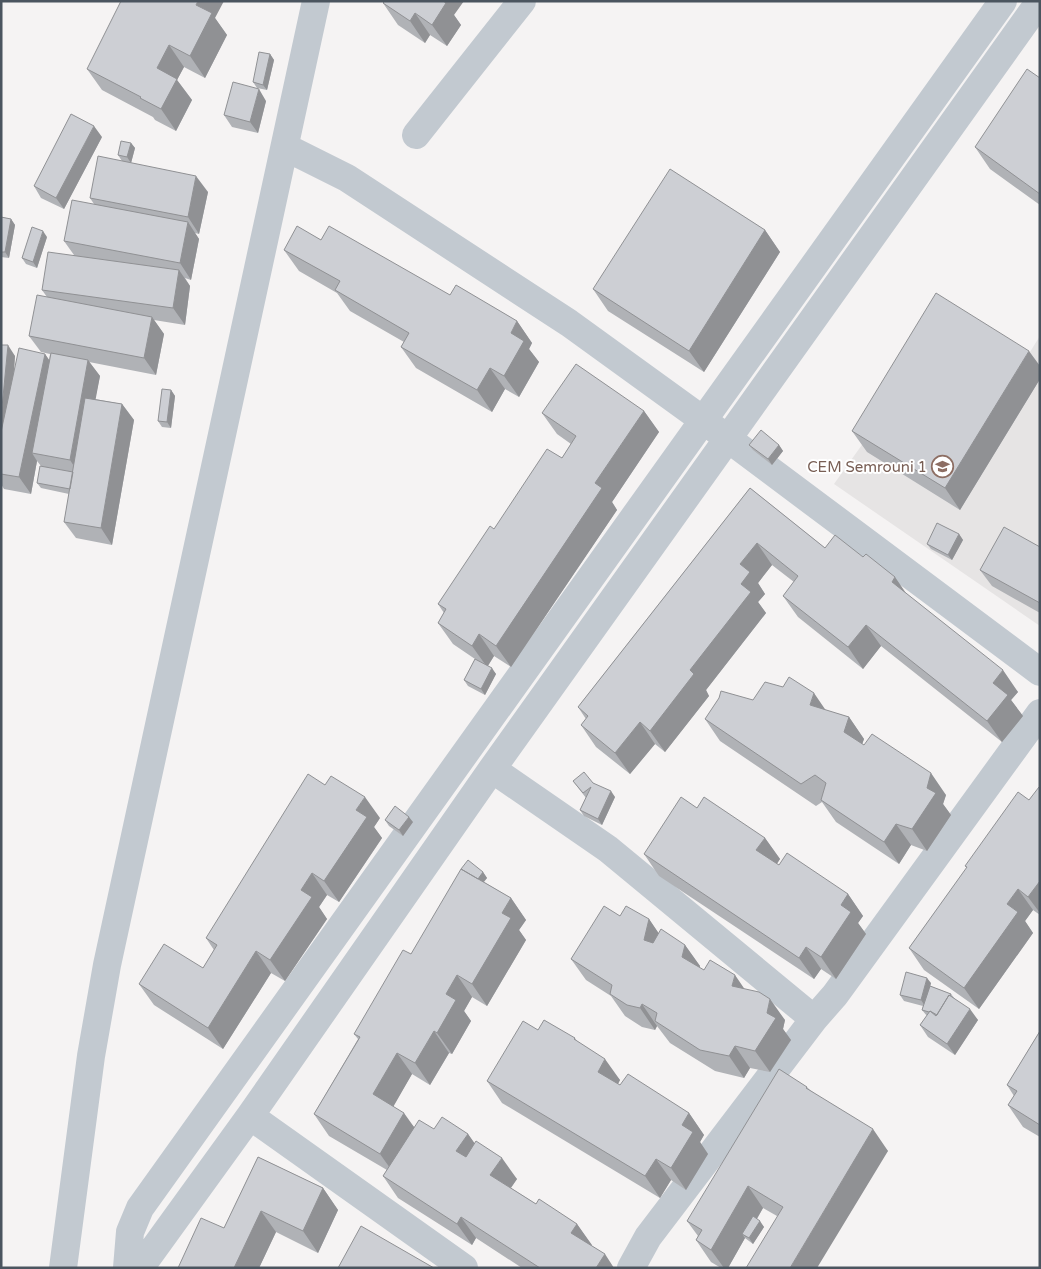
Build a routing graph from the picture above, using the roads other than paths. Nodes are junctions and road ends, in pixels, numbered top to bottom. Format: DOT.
graph roads {
  1 [pos="316,1"];
  2 [pos="522,1"];
  3 [pos="1003,1"];
  4 [pos="1040,1"];
  5 [pos="416,135"];
  6 [pos="285,147"];
  7 [pos="703,420"];
  8 [pos="728,438"];
  9 [pos="1040,672"];
  10 [pos="1040,713"];
  11 [pos="492,769"];
  12 [pos="814,1019"];
  13 [pos="250,1116"];
  14 [pos="63,1268"];
  15 [pos="127,1268"];
  16 [pos="140,1268"];
  17 [pos="464,1268"];
  18 [pos="631,1268"];
  1 -- 6 [label="street"];
  2 -- 5 [label="street"];
  3 -- 7 [label="street"];
  4 -- 8 [label="street"];
  6 -- 7 [label="street"];
  6 -- 14 [label="street"];
  7 -- 8 [label="street"];
  7 -- 15 [label="street"];
  8 -- 9 [label="street"];
  8 -- 11 [label="street"];
  10 -- 12 [label="street"];
  11 -- 12 [label="street"];
  11 -- 13 [label="street"];
  12 -- 18 [label="street"];
  13 -- 16 [label="street"];
  13 -- 17 [label="street"];
}
